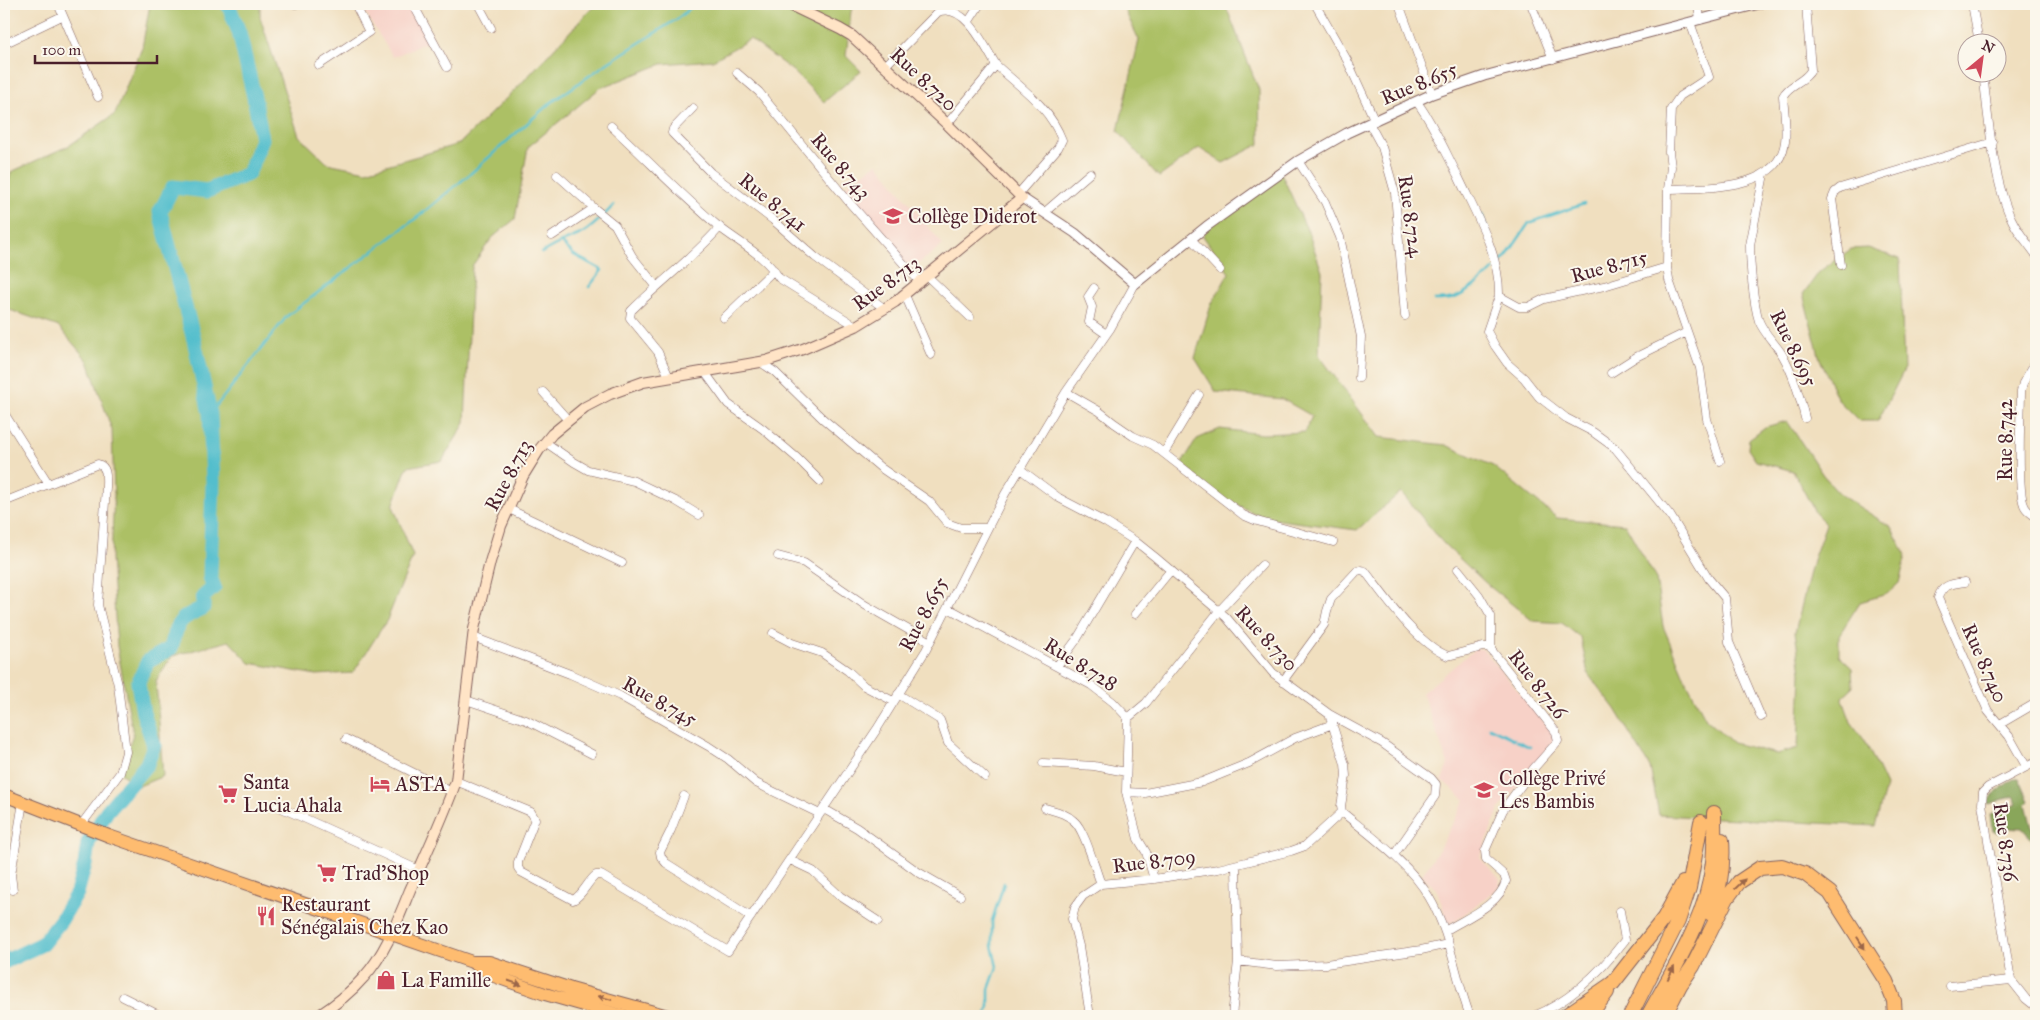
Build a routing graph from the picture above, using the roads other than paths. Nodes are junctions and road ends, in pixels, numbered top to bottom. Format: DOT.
graph roads {
  1 [pos="58,4"];
  2 [pos="355,4"];
  3 [pos="413,4"];
  4 [pos="478,4"];
  5 [pos="788,4"];
  6 [pos="980,4"];
  7 [pos="1316,4"];
  8 [pos="1399,4"];
  9 [pos="1531,4"];
  10 [pos="1698,4"];
  11 [pos="1759,4"];
  12 [pos="1806,4"];
  13 [pos="1972,4"];
  14 [pos="62,16"];
  15 [pos="1700,20"];
  16 [pos="969,21"];
  17 [pos="1690,22"];
  18 [pos="491,28"];
  19 [pos="1976,32"];
  20 [pos="4,44"];
  21 [pos="1552,59"];
  22 [pos="319,64"];
  23 [pos="996,65"];
  24 [pos="885,66"];
  25 [pos="446,67"];
  26 [pos="738,73"];
  27 [pos="1984,82"];
  28 [pos="1432,94"];
  29 [pos="98,97"];
  30 [pos="1417,102"];
  31 [pos="693,108"];
  32 [pos="1372,122"];
  33 [pos="947,124"];
  34 [pos="611,126"];
  35 [pos="1993,142"];
  36 [pos="1298,161"];
  37 [pos="1090,173"];
  38 [pos="1764,174"];
  39 [pos="557,175"];
  40 [pos="1668,189"];
  41 [pos="1020,196"];
  42 [pos="594,208"];
  43 [pos="1045,212"];
  44 [pos="720,227"];
  45 [pos="552,236"];
  46 [pos="1192,239"];
  47 [pos="2036,255"];
  48 [pos="1841,265"];
  49 [pos="1667,267"];
  50 [pos="774,270"];
  51 [pos="1220,270"];
  52 [pos="923,278"];
  53 [pos="1135,284"];
  54 [pos="656,286"];
  55 [pos="1094,288"];
  56 [pos="905,295"];
  57 [pos="1499,296"];
  58 [pos="885,309"];
  59 [pos="1405,316"];
  60 [pos="970,317"];
  61 [pos="724,318"];
  62 [pos="856,326"];
  63 [pos="1687,332"];
  64 [pos="1106,334"];
  65 [pos="931,355"];
  66 [pos="2036,361"];
  67 [pos="760,362"];
  68 [pos="704,371"];
  69 [pos="1612,373"];
  70 [pos="669,377"];
  71 [pos="1359,378"];
  72 [pos="543,392"];
  73 [pos="1066,392"];
  74 [pos="1199,395"];
  75 [pos="4,413"];
  76 [pos="1806,418"];
  77 [pos="568,420"];
  78 [pos="545,442"];
  79 [pos="1164,453"];
  80 [pos="1720,461"];
  81 [pos="1020,469"];
  82 [pos="820,481"];
  83 [pos="48,483"];
  84 [pos="4,502"];
  85 [pos="509,508"];
  86 [pos="699,516"];
  87 [pos="2036,517"];
  88 [pos="987,528"];
  89 [pos="1135,541"];
  90 [pos="1333,542"];
  91 [pos="778,556"];
  92 [pos="622,563"];
  93 [pos="1262,564"];
  94 [pos="1458,569"];
  95 [pos="1171,570"];
  96 [pos="1965,582"];
  97 [pos="948,608"];
  98 [pos="1219,611"];
  99 [pos="1135,614"];
  100 [pos="773,632"];
  101 [pos="473,637"];
  102 [pos="930,642"];
  103 [pos="1491,650"];
  104 [pos="1057,666"];
  105 [pos="1283,681"];
  106 [pos="898,694"];
  107 [pos="466,700"];
  108 [pos="893,701"];
  109 [pos="2036,703"];
  110 [pos="1329,714"];
  111 [pos="1761,716"];
  112 [pos="1128,718"];
  113 [pos="1332,724"];
  114 [pos="2000,724"];
  115 [pos="346,739"];
  116 [pos="592,754"];
  117 [pos="1043,762"];
  118 [pos="2036,762"];
  119 [pos="2026,766"];
  120 [pos="1126,772"];
  121 [pos="985,777"];
  122 [pos="456,781"];
  123 [pos="452,792"];
  124 [pos="1126,792"];
  125 [pos="4,795"];
  126 [pos="684,796"];
  127 [pos="23,802"];
  128 [pos="277,806"];
  129 [pos="1045,808"];
  130 [pos="822,812"];
  131 [pos="1342,812"];
  132 [pos="1701,822"];
  133 [pos="81,825"];
  134 [pos="1394,856"];
  135 [pos="790,860"];
  136 [pos="1695,860"];
  137 [pos="1236,866"];
  138 [pos="419,870"];
  139 [pos="1154,879"];
  140 [pos="1101,884"];
  141 [pos="13,890"];
  142 [pos="960,896"];
  143 [pos="1620,911"];
  144 [pos="751,917"];
  145 [pos="878,921"];
  146 [pos="1444,931"];
  147 [pos="391,935"];
  148 [pos="1448,944"];
  149 [pos="1238,961"];
  150 [pos="472,962"];
  151 [pos="2011,980"];
  152 [pos="1614,983"];
  153 [pos="1680,985"];
  154 [pos="1950,986"];
  155 [pos="123,997"];
  156 [pos="2036,1007"];
  157 [pos="161,1016"];
  158 [pos="318,1016"];
  159 [pos="623,1016"];
  160 [pos="668,1016"];
  161 [pos="1090,1016"];
  162 [pos="1232,1016"];
  163 [pos="1470,1016"];
  164 [pos="1534,1016"];
  165 [pos="1565,1016"];
  166 [pos="1589,1016"];
  167 [pos="1630,1016"];
  168 [pos="1648,1016"];
  169 [pos="1664,1016"];
  170 [pos="1894,1016"];
  1 -- 14 [label="street"];
  2 -- 22 [label="street"];
  3 -- 25 [label="street"];
  4 -- 18 [label="street"];
  5 -- 24 [label="main road, Rue 8.720"];
  6 -- 16 [label="street"];
  7 -- 32 [label="street, Rue 8.724"];
  8 -- 28 [label="street"];
  9 -- 21 [label="street"];
  10 -- 15 [label="street"];
  11 -- 15 [label="street, Rue 8.655"];
  12 -- 38 [label="street"];
  13 -- 19 [label="street"];
  14 -- 20 [label="street"];
  14 -- 29 [label="street"];
  15 -- 17 [label="street, Rue 8.655"];
  16 -- 23 [label="street"];
  16 -- 24 [label="street"];
  17 -- 21 [label="street, Rue 8.655"];
  17 -- 40 [label="street, Rue 8.715"];
  21 -- 28 [label="street, Rue 8.655"];
  23 -- 33 [label="street"];
  23 -- 41 [label="street"];
  24 -- 33 [label="main road, Rue 8.720"];
  26 -- 52 [label="street, Rue 8.743"];
  27 -- 35 [label="street"];
  28 -- 30 [label="street, Rue 8.655"];
  30 -- 32 [label="street, Rue 8.655"];
  30 -- 57 [label="street"];
  31 -- 58 [label="street, Rue 8.741"];
  32 -- 36 [label="street, Rue 8.655"];
  32 -- 59 [label="street, Rue 8.724"];
  33 -- 41 [label="main road, Rue 8.720"];
  34 -- 44 [label="street"];
  35 -- 47 [label="street"];
  35 -- 48 [label="street"];
  36 -- 46 [label="street, Rue 8.655"];
  36 -- 71 [label="street"];
  37 -- 43 [label="street"];
  38 -- 40 [label="street"];
  38 -- 76 [label="street, Rue 8.695"];
  39 -- 42 [label="street"];
  40 -- 49 [label="street, Rue 8.715"];
  41 -- 43 [label="street"];
  41 -- 52 [label="main road, Rue 8.713"];
  42 -- 45 [label="street"];
  42 -- 54 [label="street"];
  43 -- 53 [label="street"];
  44 -- 50 [label="street"];
  44 -- 54 [label="street"];
  46 -- 51 [label="street"];
  46 -- 53 [label="street, Rue 8.655"];
  49 -- 57 [label="street, Rue 8.715"];
  49 -- 63 [label="street"];
  50 -- 61 [label="street"];
  50 -- 62 [label="street"];
  52 -- 56 [label="main road, Rue 8.713"];
  52 -- 60 [label="street, Rue 8.743"];
  53 -- 64 [label="street, Rue 8.655"];
  54 -- 70 [label="street"];
  55 -- 64 [label="street"];
  56 -- 58 [label="main road, Rue 8.713"];
  56 -- 65 [label="street"];
  57 -- 111 [label="street"];
  58 -- 62 [label="main road, Rue 8.713"];
  62 -- 67 [label="main road, Rue 8.713"];
  63 -- 69 [label="street"];
  63 -- 80 [label="street"];
  64 -- 73 [label="street, Rue 8.655"];
  66 -- 87 [label="street, Rue 8.742"];
  67 -- 68 [label="main road, Rue 8.713"];
  67 -- 88 [label="street"];
  68 -- 70 [label="main road, Rue 8.713"];
  68 -- 82 [label="street"];
  70 -- 77 [label="main road, Rue 8.713"];
  72 -- 77 [label="street"];
  73 -- 79 [label="street"];
  73 -- 81 [label="street, Rue 8.655"];
  74 -- 79 [label="street"];
  75 -- 83 [label="street"];
  77 -- 78 [label="main road, Rue 8.713"];
  78 -- 85 [label="main road, Rue 8.713"];
  78 -- 86 [label="street"];
  79 -- 90 [label="street"];
  81 -- 88 [label="street, Rue 8.655"];
  81 -- 89 [label="street, Rue 8.730"];
  83 -- 84 [label="street"];
  83 -- 133 [label="street"];
  85 -- 92 [label="street"];
  85 -- 101 [label="main road, Rue 8.713"];
  88 -- 97 [label="street, Rue 8.655"];
  89 -- 95 [label="street, Rue 8.730"];
  89 -- 104 [label="street"];
  91 -- 102 [label="street"];
  93 -- 98 [label="street"];
  94 -- 103 [label="street"];
  95 -- 98 [label="street, Rue 8.730"];
  95 -- 99 [label="street"];
  96 -- 114 [label="street, Rue 8.740"];
  97 -- 102 [label="street, Rue 8.655"];
  97 -- 104 [label="street, Rue 8.728"];
  98 -- 105 [label="street, Rue 8.730"];
  98 -- 112 [label="street"];
  100 -- 108 [label="street"];
  101 -- 107 [label="main road, Rue 8.713"];
  101 -- 130 [label="street, Rue 8.745"];
  102 -- 106 [label="street, Rue 8.655"];
  103 -- 105 [label="street, Rue 8.726"];
  103 -- 146 [label="street, Rue 8.726"];
  104 -- 112 [label="street, Rue 8.728"];
  105 -- 110 [label="street, Rue 8.730"];
  106 -- 108 [label="street, Rue 8.655"];
  106 -- 121 [label="street"];
  107 -- 116 [label="street"];
  107 -- 122 [label="main road, Rue 8.713"];
  108 -- 130 [label="street, Rue 8.655"];
  109 -- 114 [label="street"];
  110 -- 113 [label="street"];
  110 -- 134 [label="street, Rue 8.730"];
  112 -- 120 [label="street, Rue 8.728"];
  113 -- 124 [label="street"];
  113 -- 131 [label="street"];
  114 -- 119 [label="street, Rue 8.740"];
  115 -- 123 [label="street"];
  117 -- 120 [label="street"];
  118 -- 119 [label="street, Rue 8.736"];
  119 -- 151 [label="street, Rue 8.736"];
  120 -- 124 [label="street, Rue 8.728"];
  122 -- 123 [label="main road, Rue 8.713"];
  122 -- 144 [label="street, Rue 8.655"];
  123 -- 138 [label="main road, Rue 8.713"];
  124 -- 139 [label="street, Rue 8.728"];
  125 -- 127 [label="highway"];
  126 -- 144 [label="street"];
  127 -- 133 [label="highway"];
  127 -- 141 [label="street"];
  128 -- 138 [label="street"];
  129 -- 140 [label="street"];
  130 -- 135 [label="street, Rue 8.655"];
  130 -- 142 [label="street, Rue 8.745"];
  131 -- 134 [label="street"];
  131 -- 137 [label="street, Rue 8.709"];
  132 -- 136 [label="highway"];
  133 -- 147 [label="highway"];
  134 -- 146 [label="street"];
  135 -- 144 [label="street, Rue 8.655"];
  135 -- 145 [label="street"];
  136 -- 152 [label="highway"];
  136 -- 167 [label="highway"];
  137 -- 139 [label="street, Rue 8.709"];
  137 -- 149 [label="street"];
  138 -- 147 [label="main road, Rue 8.713"];
  139 -- 140 [label="street, Rue 8.709"];
  140 -- 161 [label="street, Rue 8.709"];
  143 -- 164 [label="street"];
  146 -- 148 [label="street"];
  147 -- 150 [label="highway"];
  147 -- 158 [label="main road, Rue 8.713"];
  148 -- 149 [label="street"];
  148 -- 163 [label="street"];
  149 -- 162 [label="street"];
  150 -- 159 [label="highway, one-way"];
  160 -- 150 [label="highway, one-way"];
  151 -- 154 [label="street"];
  151 -- 156 [label="street, Rue 8.736"];
  152 -- 165 [label="highway"];
  152 -- 166 [label="highway"];
  168 -- 153 [label="highway, one-way"];
  153 -- 169 [label="highway"];
  153 -- 170 [label="highway, one-way"];
  155 -- 157 [label="street"];
}
